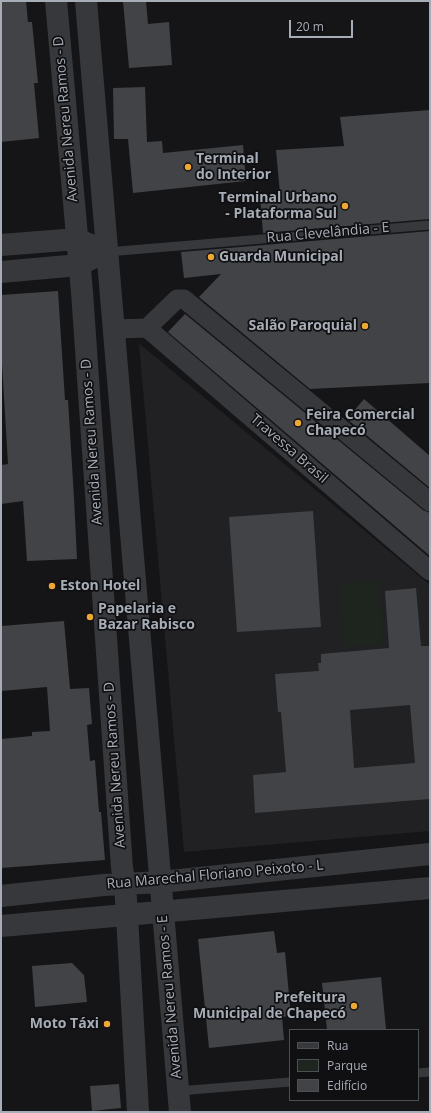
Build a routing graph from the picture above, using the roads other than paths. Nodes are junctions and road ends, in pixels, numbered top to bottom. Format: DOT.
graph roads {
  1 [pos="56,1"];
  2 [pos="86,1"];
  3 [pos="430,225"];
  4 [pos="77,239"];
  5 [pos="1,245"];
  6 [pos="107,252"];
  7 [pos="79,265"];
  8 [pos="1,272"];
  9 [pos="147,328"];
  10 [pos="114,329"];
  11 [pos="430,502"];
  12 [pos="430,571"];
  13 [pos="430,854"];
  14 [pos="161,882"];
  15 [pos="125,884"];
  16 [pos="430,888"];
  17 [pos="1,896"];
  18 [pos="163,912"];
  19 [pos="127,916"];
  20 [pos="1,926"];
  21 [pos="419,1072"];
  22 [pos="430,1072"];
  23 [pos="289,1082"];
  24 [pos="179,1101"];
  25 [pos="138,1112"];
  1 -- 4 [label="street, Avenida Nereu Ramos - D"];
  2 -- 6 [label="street"];
  3 -- 6 [label="lane, Rua Clevelândia - E"];
  4 -- 5 [label="street, Rua Clevelândia - E"];
  4 -- 6 [label="street, Rua Clevelândia - E"];
  4 -- 7 [label="street, Avenida Nereu Ramos - D"];
  6 -- 7 [label="street, Rua Clevelândia - E"];
  6 -- 10 [label="street"];
  7 -- 8 [label="street, Rua Clevelândia - E"];
  7 -- 15 [label="street, Avenida Nereu Ramos - D"];
  9 -- 10 [label="street"];
  9 -- 11 [label="street"];
  9 -- 12 [label="street, Travessa Brasil"];
  10 -- 14 [label="street"];
  13 -- 14 [label="street, Rua Marechal Floriano Peixoto - L"];
  14 -- 15 [label="street, Rua Marechal Floriano Peixoto - L"];
  14 -- 18 [label="street, Avenida Nereu Ramos - E"];
  15 -- 17 [label="street, Rua Marechal Floriano Peixoto - L"];
  15 -- 19 [label="street"];
  16 -- 18 [label="street"];
  18 -- 19 [label="street"];
  18 -- 24 [label="street, Avenida Nereu Ramos - E"];
  19 -- 20 [label="street"];
  19 -- 25 [label="street"];
  21 -- 22 [label="lane"];
  23 -- 24 [label="lane"];
}
